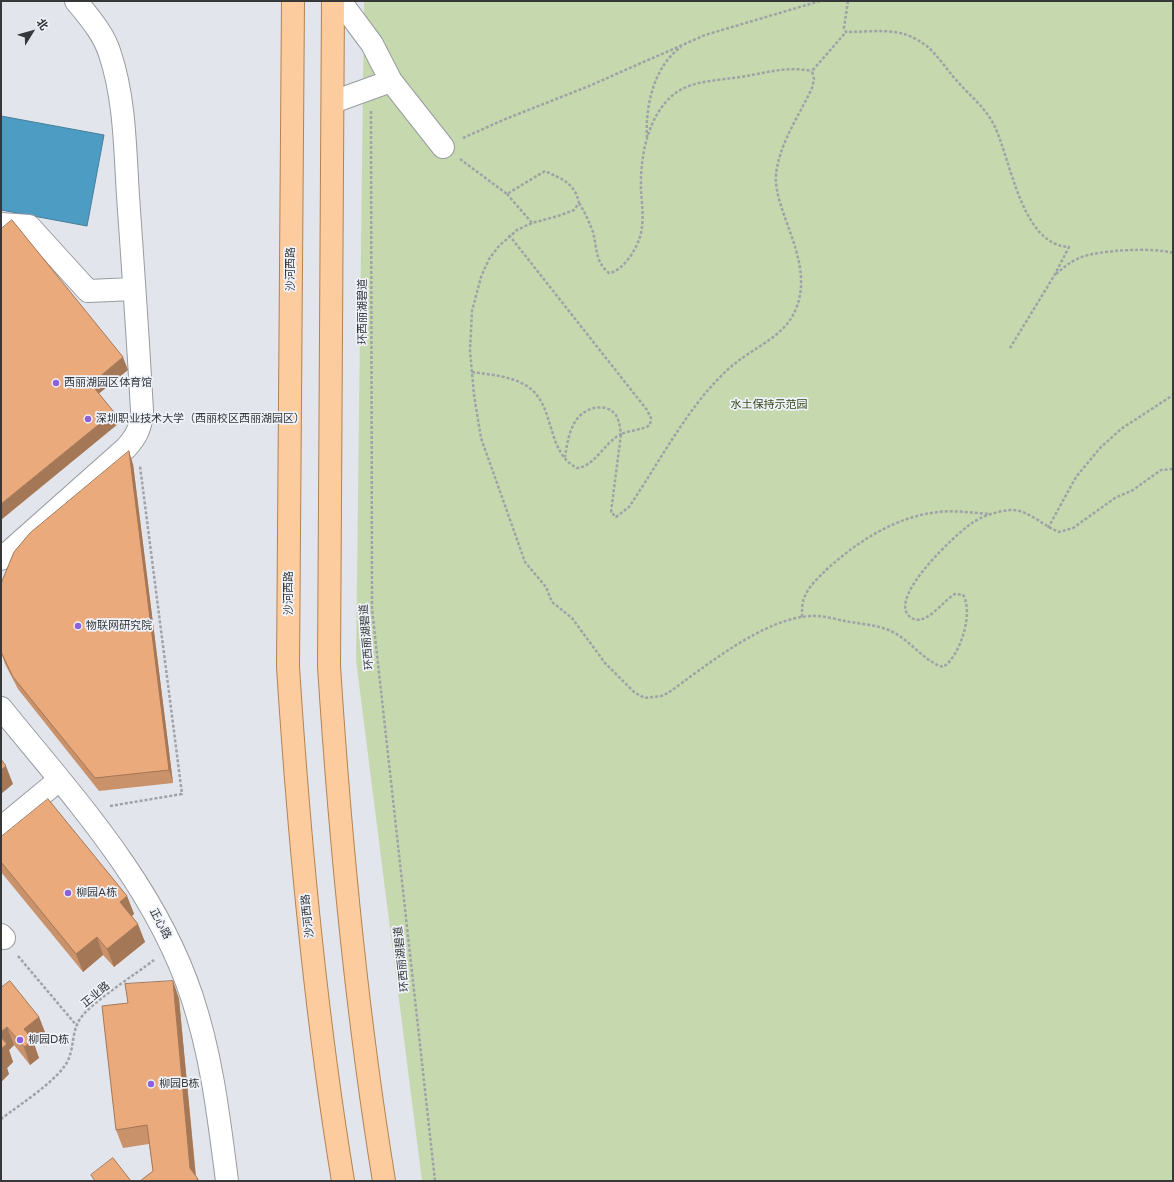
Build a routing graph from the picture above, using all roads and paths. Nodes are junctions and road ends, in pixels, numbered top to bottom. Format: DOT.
graph roads {
  1 [pos="76,1"];
  2 [pos="293,1"];
  3 [pos="333,1"];
  4 [pos="340,1"];
  5 [pos="820,1"];
  6 [pos="848,1"];
  7 [pos="846,32"];
  8 [pos="687,43"];
  9 [pos="812,71"];
  10 [pos="381,84"];
  11 [pos="333,102"];
  12 [pos="647,141"];
  13 [pos="443,147"];
  14 [pos="507,194"];
  15 [pos="579,203"];
  16 [pos="532,223"];
  17 [pos="1,224"];
  18 [pos="509,235"];
  19 [pos="1173,253"];
  20 [pos="1054,276"];
  21 [pos="134,289"];
  22 [pos="1010,348"];
  23 [pos="472,372"];
  24 [pos="1173,395"];
  25 [pos="621,434"];
  26 [pos="136,436"];
  27 [pos="565,457"];
  28 [pos="1173,469"];
  29 [pos="991,514"];
  30 [pos="1048,528"];
  31 [pos="1,558"];
  32 [pos="802,617"];
  33 [pos="1,708"];
  34 [pos="59,780"];
  35 [pos="84,811"];
  36 [pos="1,828"];
  37 [pos="2,937"];
  38 [pos="172,947"];
  39 [pos="77,1026"];
  40 [pos="1,1119"];
  41 [pos="227,1181"];
  42 [pos="343,1181"];
  43 [pos="384,1181"];
  44 [pos="435,1181"];
  1 -- 21 [label="lane"];
  2 -- 42 [label="main road, 沙河西路"];
  3 -- 11 [label="main road"];
  4 -- 10 [label="lane"];
  5 -- 8 [label="path"];
  6 -- 7 [label="path"];
  7 -- 9 [label="path"];
  7 -- 20 [label="path"];
  8 -- 12 [label="path"];
  8 -- 13 [label="path"];
  9 -- 12 [label="path"];
  9 -- 25 [label="path"];
  10 -- 11 [label="lane"];
  10 -- 13 [label="lane"];
  10 -- 44 [label="path, 环西丽湖碧道"];
  11 -- 43 [label="main road"];
  12 -- 15 [label="path"];
  13 -- 14 [label="path"];
  14 -- 15 [label="path"];
  14 -- 16 [label="path"];
  15 -- 16 [label="path"];
  16 -- 18 [label="path"];
  17 -- 21 [label="lane"];
  18 -- 23 [label="path"];
  18 -- 25 [label="path"];
  19 -- 20 [label="path"];
  20 -- 22 [label="path"];
  21 -- 26 [label="lane"];
  23 -- 27 [label="path"];
  23 -- 32 [label="path"];
  24 -- 30 [label="path"];
  25 -- 27 [label="path"];
  25 -- 27 [label="path"];
  26 -- 31 [label="lane"];
  26 -- 35 [label="path"];
  28 -- 30 [label="path"];
  29 -- 30 [label="path"];
  29 -- 32 [label="path"];
  29 -- 32 [label="path"];
  33 -- 34 [label="lane, 正心路"];
  34 -- 35 [label="lane, 正心路"];
  34 -- 36 [label="lane"];
  35 -- 38 [label="lane, 正心路"];
  37 -- 39 [label="path"];
  38 -- 39 [label="path, 正业路"];
  38 -- 41 [label="lane, 正心路"];
  39 -- 40 [label="path, 正业路"];
}
